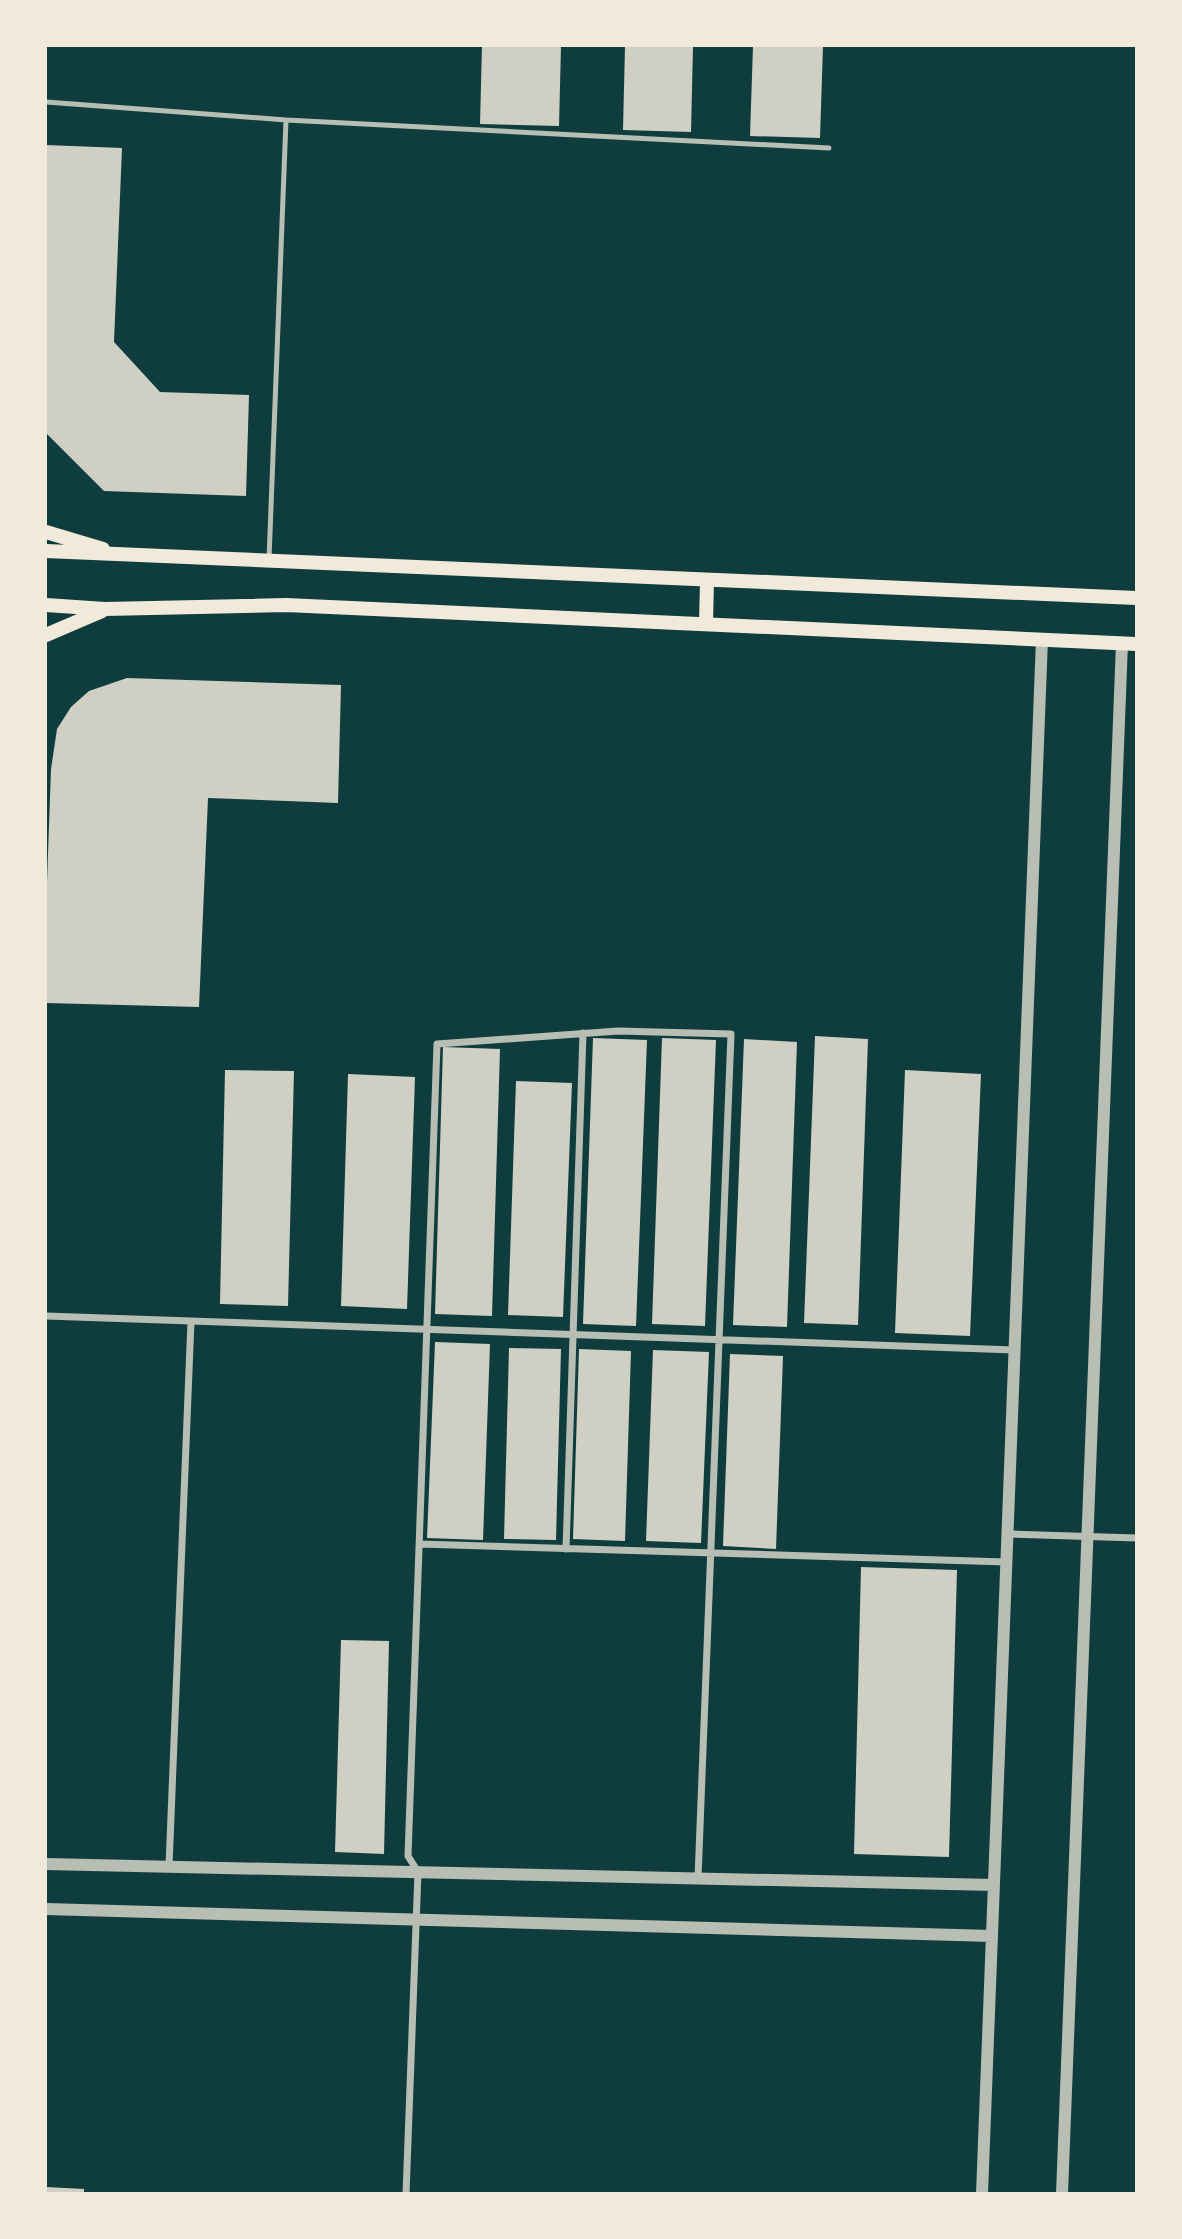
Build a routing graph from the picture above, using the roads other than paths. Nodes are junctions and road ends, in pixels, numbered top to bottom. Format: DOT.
graph roads {
  1 [pos="46,102"];
  2 [pos="286,120"];
  3 [pos="829,148"];
  4 [pos="46,532"];
  5 [pos="46,551"];
  6 [pos="128,556"];
  7 [pos="269,562"];
  8 [pos="707,580"];
  9 [pos="1136,598"];
  10 [pos="46,605"];
  11 [pos="105,609"];
  12 [pos="706,624"];
  13 [pos="46,635"];
  14 [pos="1042,639"];
  15 [pos="1129,644"];
  16 [pos="583,1033"];
  17 [pos="46,1315"];
  18 [pos="191,1321"];
  19 [pos="427,1330"];
  20 [pos="573,1335"];
  21 [pos="719,1340"];
  22 [pos="1014,1350"];
  23 [pos="1007,1534"];
  24 [pos="1088,1537"];
  25 [pos="1136,1538"];
  26 [pos="419,1544"];
  27 [pos="566,1549"];
  28 [pos="710,1553"];
  29 [pos="1006,1562"];
  30 [pos="46,1864"];
  31 [pos="169,1866"];
  32 [pos="418,1872"];
  33 [pos="698,1878"];
  34 [pos="994,1885"];
  35 [pos="46,1909"];
  36 [pos="417,1920"];
  37 [pos="992,1936"];
  38 [pos="406,2193"];
  39 [pos="982,2193"];
  40 [pos="1062,2193"];
  1 -- 2 [label="lane"];
  2 -- 3 [label="lane"];
  2 -- 7 [label="lane"];
  4 -- 6 [label="main road"];
  5 -- 6 [label="main road"];
  6 -- 7 [label="main road"];
  7 -- 8 [label="main road"];
  8 -- 9 [label="main road"];
  8 -- 12 [label="main road"];
  10 -- 11 [label="main road"];
  11 -- 12 [label="main road"];
  11 -- 13 [label="main road"];
  12 -- 14 [label="main road"];
  14 -- 15 [label="main road"];
  14 -- 22 [label="street"];
  15 -- 24 [label="street"];
  16 -- 19 [label="street"];
  16 -- 20 [label="street"];
  16 -- 21 [label="street"];
  17 -- 18 [label="street"];
  18 -- 19 [label="street"];
  18 -- 31 [label="street"];
  19 -- 20 [label="street"];
  19 -- 26 [label="street"];
  20 -- 21 [label="street"];
  20 -- 27 [label="street"];
  21 -- 22 [label="street"];
  21 -- 28 [label="street"];
  22 -- 23 [label="street"];
  23 -- 24 [label="street"];
  23 -- 29 [label="street"];
  24 -- 25 [label="street"];
  24 -- 40 [label="street"];
  26 -- 27 [label="street"];
  26 -- 32 [label="street"];
  27 -- 28 [label="street"];
  28 -- 29 [label="street"];
  28 -- 33 [label="street"];
  29 -- 34 [label="street"];
  30 -- 31 [label="street"];
  31 -- 32 [label="street"];
  32 -- 33 [label="street"];
  32 -- 36 [label="street"];
  33 -- 34 [label="street"];
  34 -- 37 [label="street"];
  35 -- 36 [label="street"];
  36 -- 37 [label="street"];
  36 -- 38 [label="street"];
  37 -- 39 [label="street"];
}
